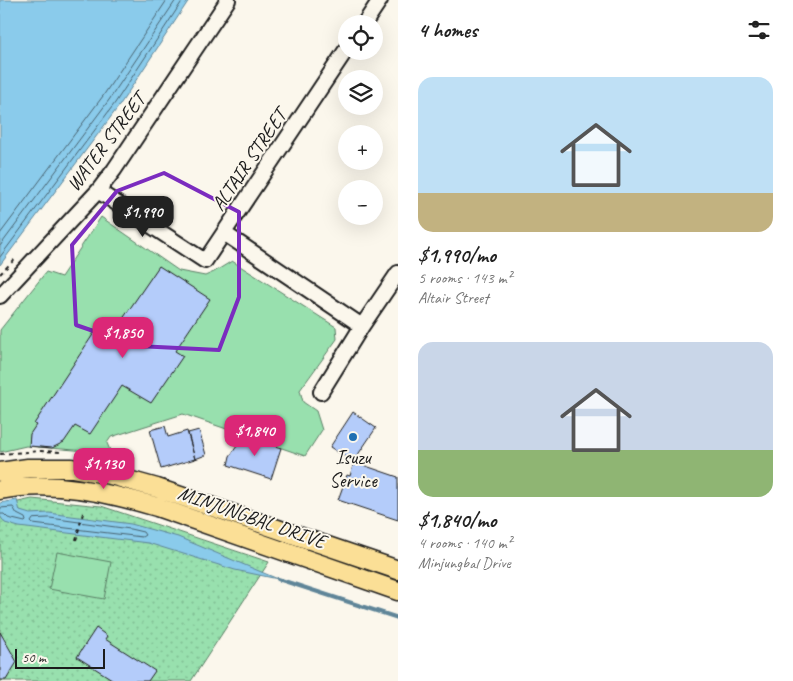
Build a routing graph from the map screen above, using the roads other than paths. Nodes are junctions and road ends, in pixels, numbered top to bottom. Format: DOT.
graph roads {
  1 [pos="228,0"];
  2 [pos="380,0"];
  3 [pos="370,15"];
  4 [pos="339,60"];
  5 [pos="98,191"];
  6 [pos="224,233"];
  7 [pos="398,273"];
  8 [pos="0,296"];
  9 [pos="362,326"];
  10 [pos="321,392"];
  11 [pos="0,472"];
  12 [pos="0,490"];
  13 [pos="398,570"];
  14 [pos="398,590"];
  1 -- 5 [label="street, WATER STREET"];
  2 -- 3 [label="street"];
  4 -- 6 [label="street, ALTAIR STREET"];
  5 -- 6 [label="street, ALTAIR STREET"];
  5 -- 8 [label="street, WATER STREET"];
  6 -- 9 [label="street"];
  7 -- 9 [label="street"];
  9 -- 10 [label="street"];
  11 -- 13 [label="main road, MINJUNGBAL DRIVE"];
  12 -- 14 [label="main road, MINJUNGBAL DRIVE"];
}
